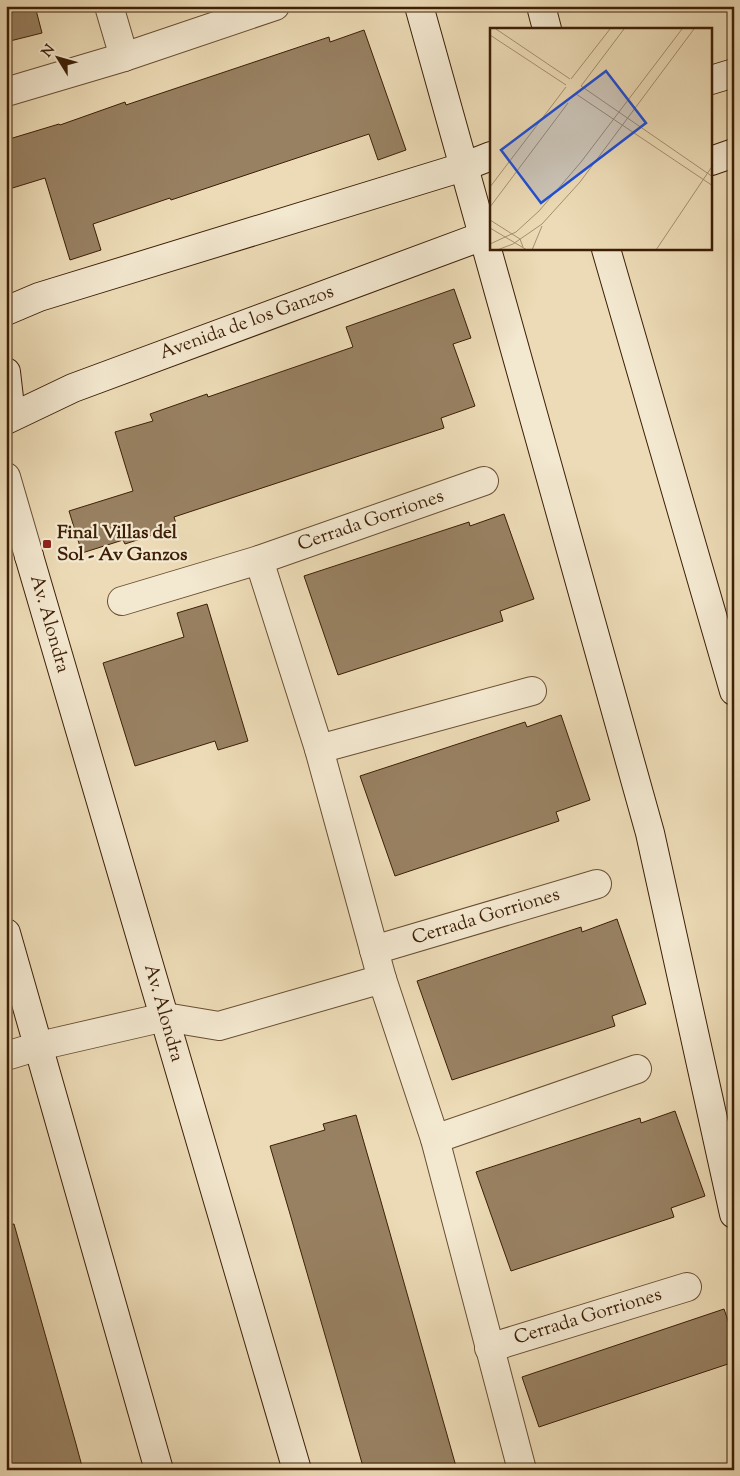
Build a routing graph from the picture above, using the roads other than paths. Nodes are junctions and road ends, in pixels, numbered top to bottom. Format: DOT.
graph roads {
  1 [pos="109,6"];
  2 [pos="275,6"];
  3 [pos="419,6"];
  4 [pos="541,6"];
  5 [pos="547,28"];
  6 [pos="124,58"];
  7 [pos="734,73"];
  8 [pos="712,80"];
  9 [pos="6,92"];
  10 [pos="734,153"];
  11 [pos="490,156"];
  12 [pos="712,161"];
  13 [pos="463,167"];
  14 [pos="487,235"];
  15 [pos="491,250"];
  16 [pos="606,250"];
  17 [pos="6,311"];
  18 [pos="6,372"];
  19 [pos="6,419"];
  20 [pos="6,477"];
  21 [pos="484,481"];
  22 [pos="259,560"];
  23 [pos="122,601"];
  24 [pos="532,691"];
  25 [pos="734,691"];
  26 [pos="319,749"];
  27 [pos="597,884"];
  28 [pos="6,933"];
  29 [pos="374,950"];
  30 [pos="382,979"];
  31 [pos="165,1017"];
  32 [pos="38,1046"];
  33 [pos="6,1056"];
  34 [pos="637,1069"];
  35 [pos="435,1139"];
  36 [pos="734,1214"];
  37 [pos="688,1287"];
  38 [pos="489,1348"];
  39 [pos="159,1470"];
  40 [pos="297,1470"];
  41 [pos="522,1470"];
  1 -- 6 [label="street"];
  2 -- 6 [label="street"];
  3 -- 13 [label="street"];
  4 -- 5 [label="street"];
  6 -- 9 [label="street"];
  7 -- 8 [label="street"];
  10 -- 12 [label="street"];
  11 -- 13 [label="street"];
  13 -- 14 [label="street"];
  13 -- 17 [label="street"];
  14 -- 19 [label="street, Avenida de los Ganzos"];
  15 -- 36 [label="street"];
  16 -- 25 [label="street"];
  18 -- 19 [label="street"];
  20 -- 31 [label="street, Av. Alondra"];
  21 -- 22 [label="street, Cerrada Gorriones"];
  22 -- 23 [label="street, Cerrada Gorriones"];
  22 -- 26 [label="street, Cerrada Gorriones"];
  24 -- 26 [label="street"];
  26 -- 29 [label="street, Cerrada Gorriones"];
  27 -- 29 [label="street, Cerrada Gorriones"];
  28 -- 32 [label="street"];
  29 -- 30 [label="street, Cerrada Gorriones"];
  30 -- 31 [label="street"];
  30 -- 35 [label="street, Cerrada Gorriones"];
  31 -- 32 [label="street"];
  31 -- 40 [label="street, Av. Alondra"];
  32 -- 33 [label="street"];
  32 -- 39 [label="street"];
  34 -- 35 [label="street"];
  35 -- 38 [label="street, Cerrada Gorriones"];
  37 -- 38 [label="street, Cerrada Gorriones"];
  38 -- 41 [label="street, Cerrada Gorriones"];
}
